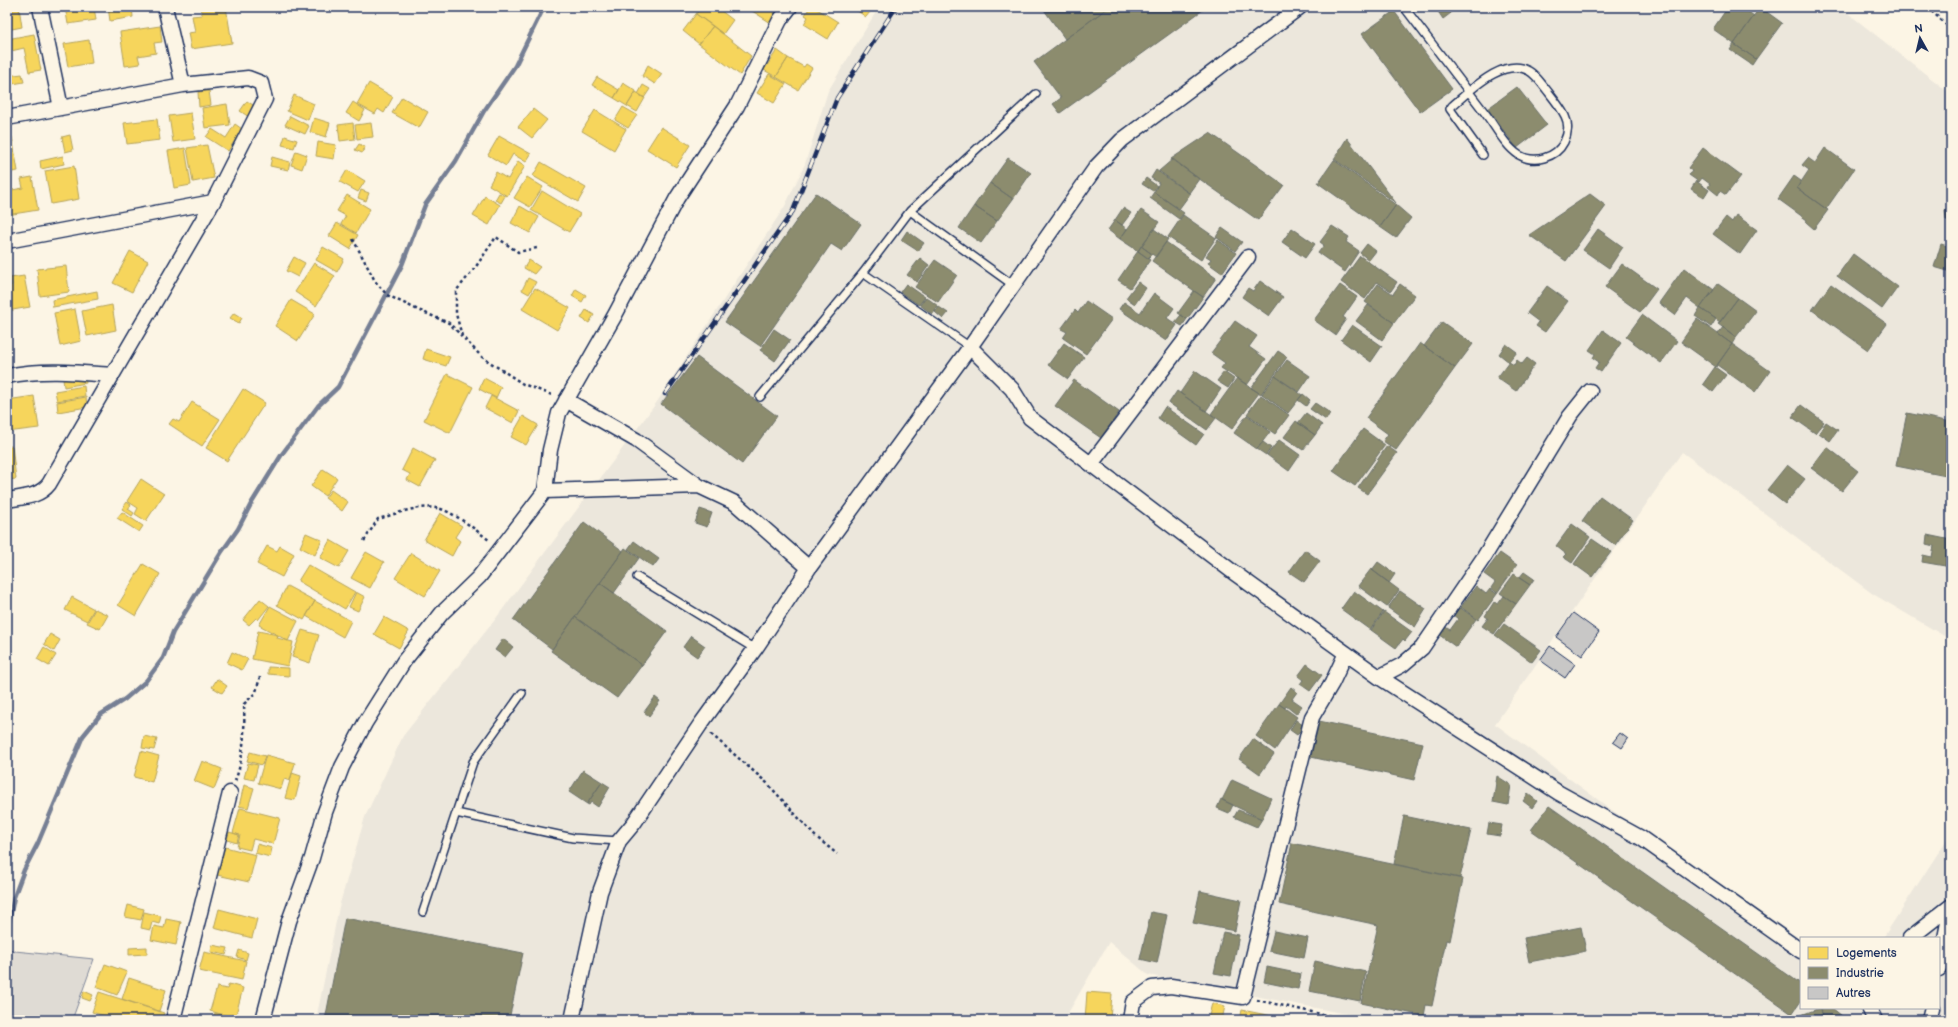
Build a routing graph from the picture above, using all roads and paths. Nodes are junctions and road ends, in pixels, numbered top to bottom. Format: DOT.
graph roads {
  1 [pos="40,7"];
  2 [pos="165,7"];
  3 [pos="790,7"];
  4 [pos="1300,7"];
  5 [pos="1404,7"];
  6 [pos="1926,7"];
  7 [pos="1951,29"];
  8 [pos="183,85"];
  9 [pos="1469,93"];
  10 [pos="1036,94"];
  11 [pos="61,108"];
  12 [pos="7,118"];
  13 [pos="1483,155"];
  14 [pos="213,202"];
  15 [pos="910,211"];
  16 [pos="352,238"];
  17 [pos="7,241"];
  18 [pos="537,248"];
  19 [pos="1248,257"];
  20 [pos="863,272"];
  21 [pos="1013,285"];
  22 [pos="462,336"];
  23 [pos="970,346"];
  24 [pos="111,375"];
  25 [pos="7,376"];
  26 [pos="1590,391"];
  27 [pos="760,397"];
  28 [pos="566,400"];
  29 [pos="1091,464"];
  30 [pos="698,486"];
  31 [pos="545,491"];
  32 [pos="7,500"];
  33 [pos="364,541"];
  34 [pos="501,549"];
  35 [pos="809,568"];
  36 [pos="637,577"];
  37 [pos="755,649"];
  38 [pos="1346,653"];
  39 [pos="260,677"];
  40 [pos="1379,677"];
  41 [pos="522,692"];
  42 [pos="700,725"];
  43 [pos="230,793"];
  44 [pos="456,813"];
  45 [pos="619,841"];
  46 [pos="837,854"];
  47 [pos="1951,906"];
  48 [pos="423,912"];
  49 [pos="1911,937"];
  50 [pos="1800,950"];
  51 [pos="1940,964"];
  52 [pos="1243,997"];
  53 [pos="1870,1009"];
  54 [pos="1932,1009"];
  55 [pos="173,1020"];
  56 [pos="263,1020"];
  57 [pos="572,1020"];
  58 [pos="1130,1020"];
  59 [pos="1348,1020"];
  60 [pos="1875,1020"];
  61 [pos="1929,1020"];
  1 -- 11 [label="street"];
  2 -- 8 [label="street"];
  3 -- 28 [label="street"];
  4 -- 21 [label="street"];
  5 -- 9 [label="lane"];
  6 -- 7 [label="path"];
  8 -- 11 [label="street"];
  8 -- 14 [label="street"];
  9 -- 9 [label="lane"];
  9 -- 13 [label="lane"];
  10 -- 15 [label="lane"];
  11 -- 12 [label="street"];
  14 -- 17 [label="street"];
  14 -- 24 [label="street"];
  15 -- 20 [label="lane"];
  15 -- 21 [label="lane"];
  16 -- 22 [label="path"];
  18 -- 22 [label="path"];
  19 -- 29 [label="street"];
  20 -- 23 [label="lane"];
  20 -- 27 [label="lane"];
  21 -- 23 [label="street"];
  22 -- 28 [label="path"];
  23 -- 29 [label="street"];
  23 -- 35 [label="street"];
  24 -- 25 [label="street"];
  24 -- 32 [label="street"];
  26 -- 40 [label="street"];
  28 -- 30 [label="street"];
  28 -- 31 [label="street"];
  29 -- 38 [label="street"];
  30 -- 31 [label="street"];
  30 -- 35 [label="street"];
  31 -- 34 [label="street"];
  33 -- 34 [label="path"];
  34 -- 56 [label="street"];
  35 -- 37 [label="street"];
  36 -- 37 [label="lane"];
  37 -- 42 [label="street"];
  38 -- 40 [label="street"];
  38 -- 52 [label="street"];
  39 -- 43 [label="path"];
  40 -- 50 [label="street"];
  41 -- 44 [label="lane"];
  42 -- 45 [label="street"];
  42 -- 46 [label="path"];
  43 -- 55 [label="street"];
  44 -- 45 [label="lane"];
  44 -- 48 [label="lane"];
  45 -- 57 [label="street"];
  47 -- 49 [label="street"];
  47 -- 51 [label="street"];
  52 -- 58 [label="street"];
  52 -- 59 [label="path"];
  53 -- 60 [label="street"];
  54 -- 61 [label="street"];
}
